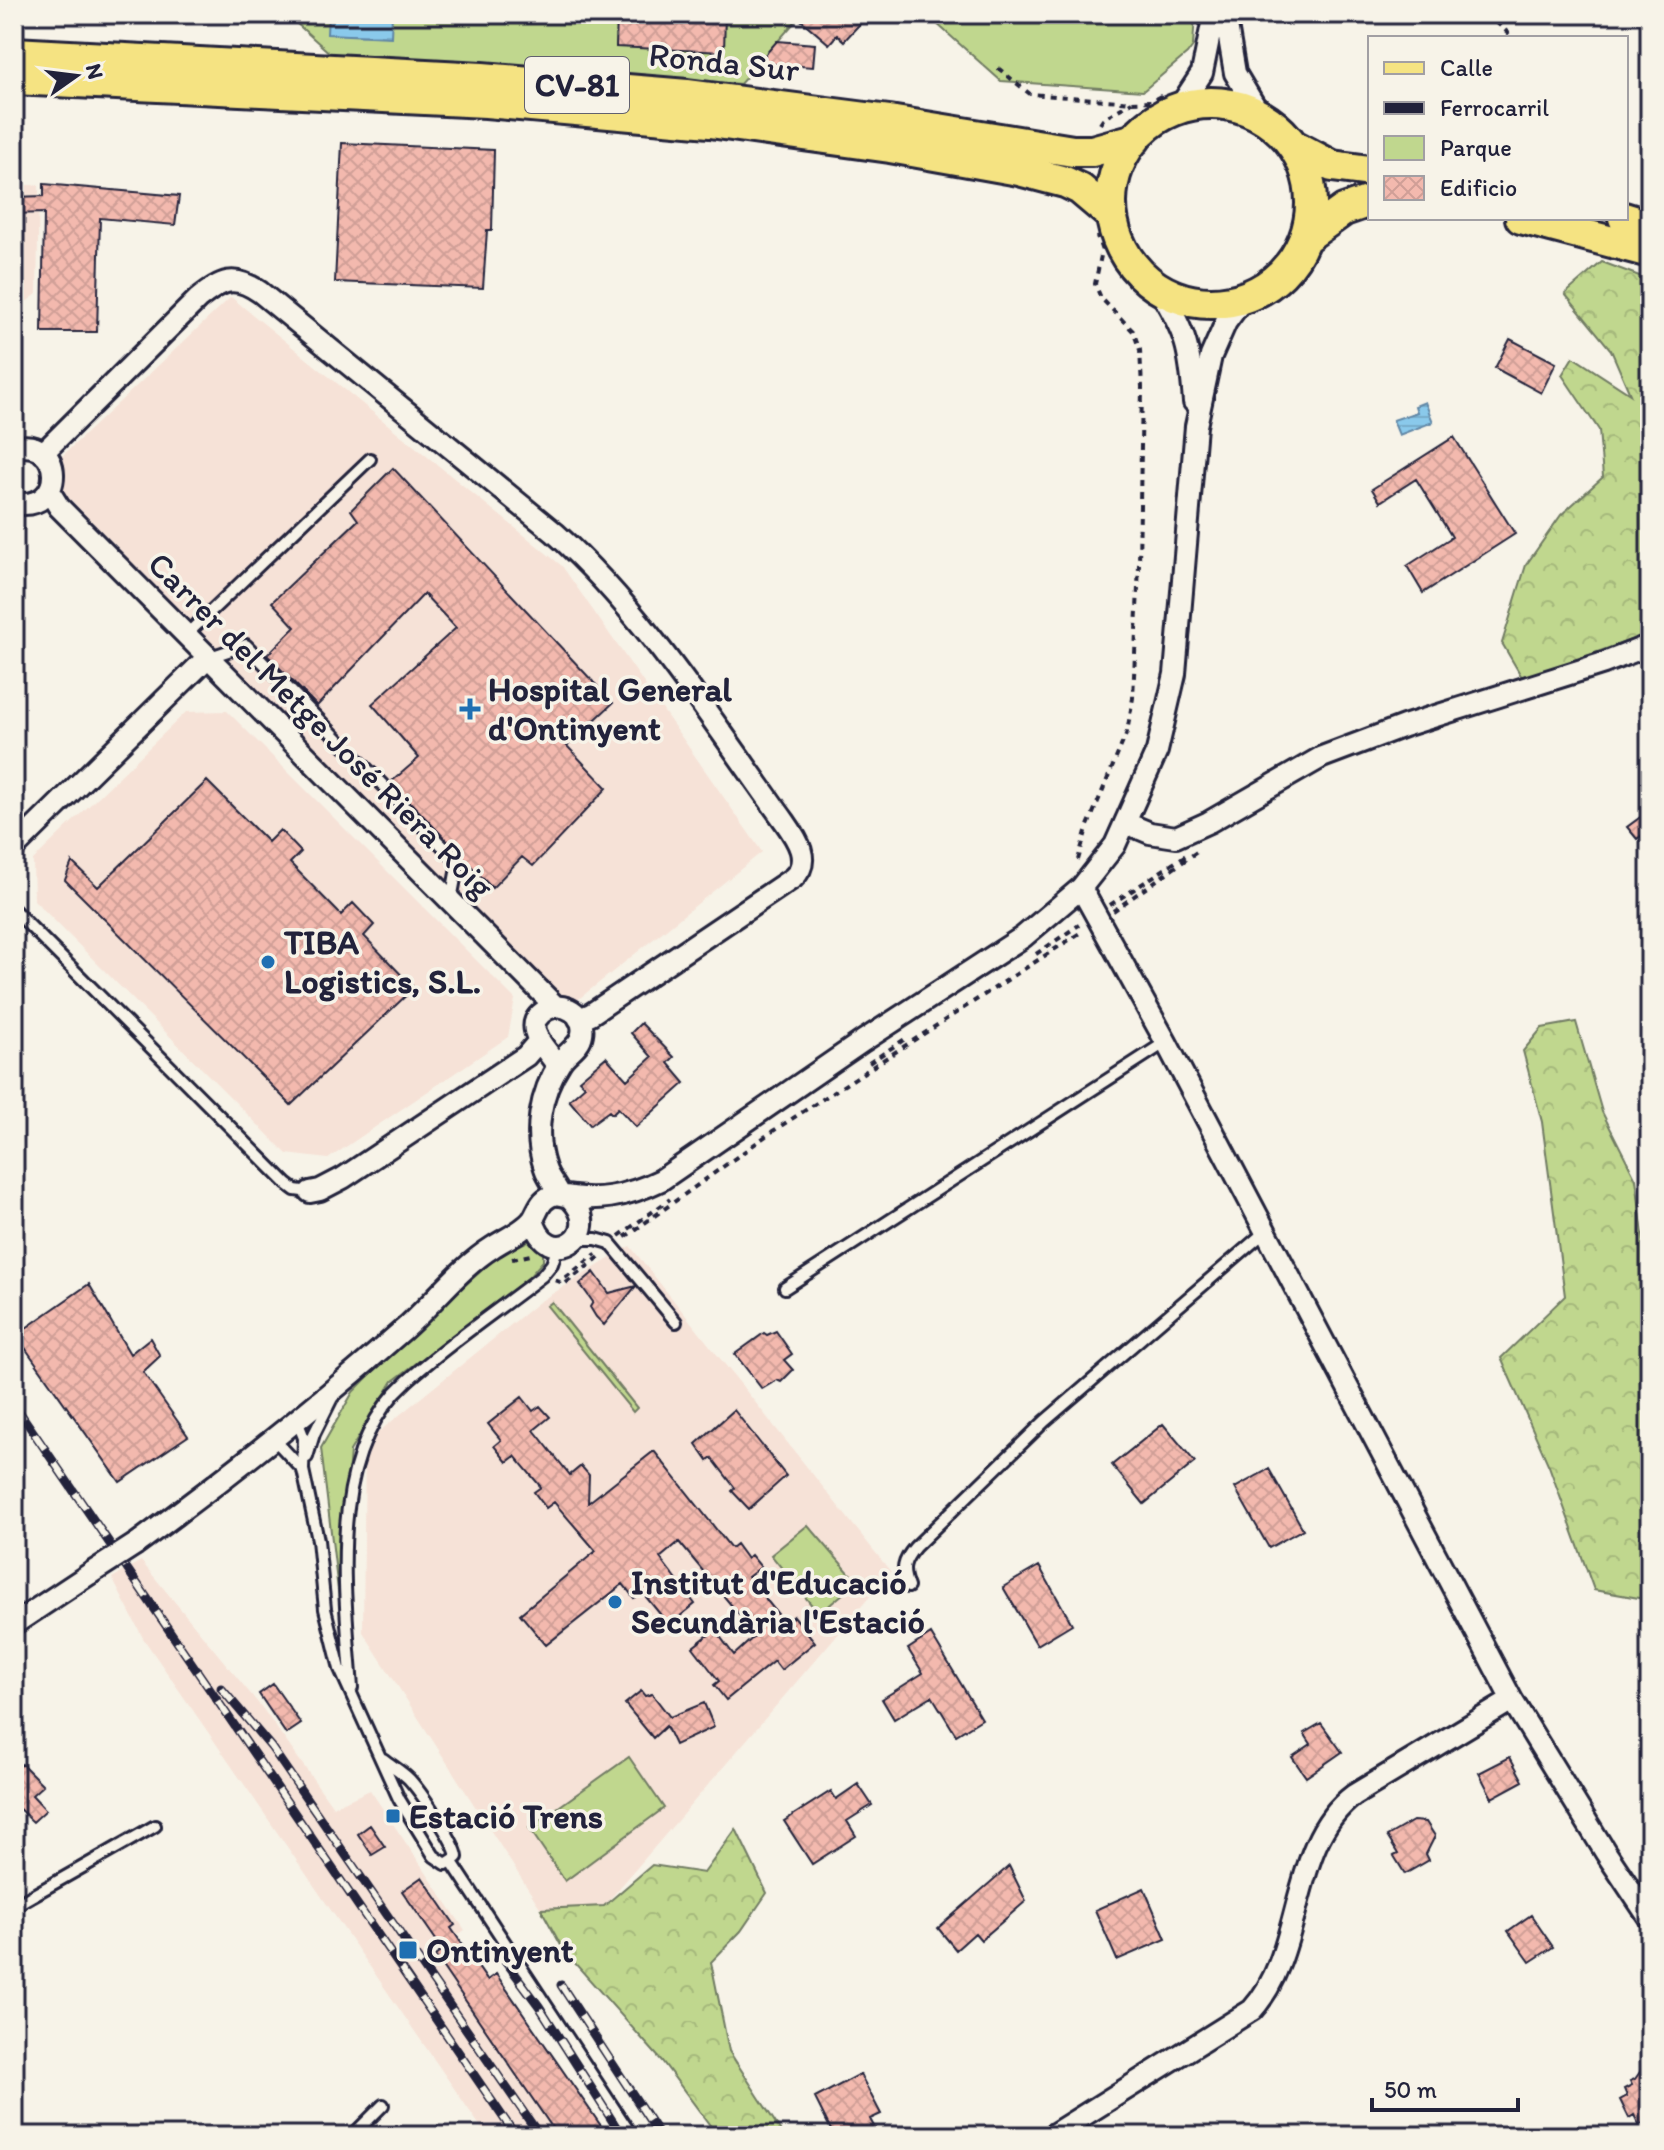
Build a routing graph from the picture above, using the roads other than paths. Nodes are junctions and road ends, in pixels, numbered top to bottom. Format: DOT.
graph roads {
  1 [pos="1214,14"];
  2 [pos="1225,14"];
  3 [pos="14,53"];
  4 [pos="14,79"];
  5 [pos="1179,108"];
  6 [pos="1260,115"];
  7 [pos="1135,139"];
  8 [pos="1294,146"];
  9 [pos="1368,171"];
  10 [pos="1368,202"];
  11 [pos="1101,219"];
  12 [pos="1628,219"];
  13 [pos="1529,220"];
  14 [pos="1650,226"];
  15 [pos="1305,238"];
  16 [pos="1650,252"];
  17 [pos="1159,289"];
  18 [pos="1243,299"];
  19 [pos="1196,426"];
  20 [pos="14,448"];
  21 [pos="43,453"];
  22 [pos="370,459"];
  23 [pos="50,499"];
  24 [pos="14,503"];
  25 [pos="185,636"];
  26 [pos="1650,645"];
  27 [pos="207,658"];
  28 [pos="1126,823"];
  29 [pos="14,848"];
  30 [pos="1081,888"];
  31 [pos="451,902"];
  32 [pos="14,910"];
  33 [pos="547,1012"];
  34 [pos="579,1019"];
  35 [pos="1166,1042"];
  36 [pos="547,1053"];
  37 [pos="310,1192"];
  38 [pos="565,1202"];
  39 [pos="535,1226"];
  40 [pos="1266,1231"];
  41 [pos="567,1242"];
  42 [pos="785,1288"];
  43 [pos="676,1322"];
  44 [pos="340,1384"];
  45 [pos="293,1422"];
  46 [pos="273,1438"];
  47 [pos="303,1470"];
  48 [pos="908,1587"];
  49 [pos="14,1624"];
  50 [pos="353,1698"];
  51 [pos="1512,1700"];
  52 [pos="383,1759"];
  53 [pos="155,1826"];
  54 [pos="452,1862"];
  55 [pos="14,1906"];
  56 [pos="1650,1919"];
  57 [pos="383,2105"];
  58 [pos="352,2136"];
  59 [pos="632,2136"];
  60 [pos="1051,2136"];
  1 -- 5 [label="street"];
  2 -- 6 [label="street"];
  3 -- 7 [label="main road, Ronda Sur / CV-81"];
  4 -- 11 [label="main road, Ronda Sur / CV-81"];
  5 -- 6 [label="main road, CV-81"];
  5 -- 7 [label="main road, CV-81"];
  6 -- 8 [label="main road, CV-81"];
  7 -- 11 [label="main road, CV-81"];
  8 -- 9 [label="main road, CV-81"];
  8 -- 15 [label="main road, CV-81"];
  10 -- 15 [label="main road, CV-81"];
  11 -- 17 [label="main road, CV-81"];
  12 -- 14 [label="main road"];
  13 -- 16 [label="main road"];
  15 -- 18 [label="main road, CV-81"];
  17 -- 18 [label="main road, CV-81"];
  17 -- 19 [label="street"];
  18 -- 19 [label="street"];
  19 -- 28 [label="street"];
  20 -- 21 [label="street"];
  21 -- 23 [label="street"];
  21 -- 34 [label="street"];
  22 -- 25 [label="lane"];
  23 -- 24 [label="street"];
  23 -- 25 [label="street, Carrer del Metge José Riera Roig"];
  25 -- 27 [label="street, Carrer del Metge José Riera Roig"];
  26 -- 28 [label="street"];
  27 -- 29 [label="street"];
  27 -- 31 [label="street, Carrer del Metge José Riera Roig"];
  27 -- 31 [label="lane"];
  28 -- 30 [label="street"];
  30 -- 35 [label="street"];
  30 -- 38 [label="street"];
  31 -- 33 [label="street, Carrer del Metge José Riera Roig"];
  32 -- 37 [label="lane"];
  33 -- 34 [label="street"];
  33 -- 36 [label="street"];
  34 -- 36 [label="street"];
  35 -- 40 [label="street"];
  35 -- 42 [label="lane"];
  36 -- 37 [label="street"];
  36 -- 38 [label="street"];
  38 -- 39 [label="street"];
  38 -- 41 [label="street"];
  39 -- 41 [label="street"];
  39 -- 44 [label="street"];
  40 -- 48 [label="lane"];
  40 -- 51 [label="street"];
  41 -- 43 [label="lane"];
  41 -- 50 [label="lane"];
  44 -- 45 [label="street"];
  44 -- 47 [label="lane"];
  45 -- 46 [label="street"];
  45 -- 47 [label="lane"];
  46 -- 47 [label="lane"];
  46 -- 49 [label="street, bridge"];
  47 -- 50 [label="lane"];
  50 -- 52 [label="lane"];
  51 -- 56 [label="street"];
  51 -- 60 [label="street"];
  52 -- 54 [label="lane"];
  52 -- 54 [label="lane"];
  53 -- 55 [label="lane"];
  54 -- 59 [label="lane"];
  57 -- 58 [label="lane"];
}
